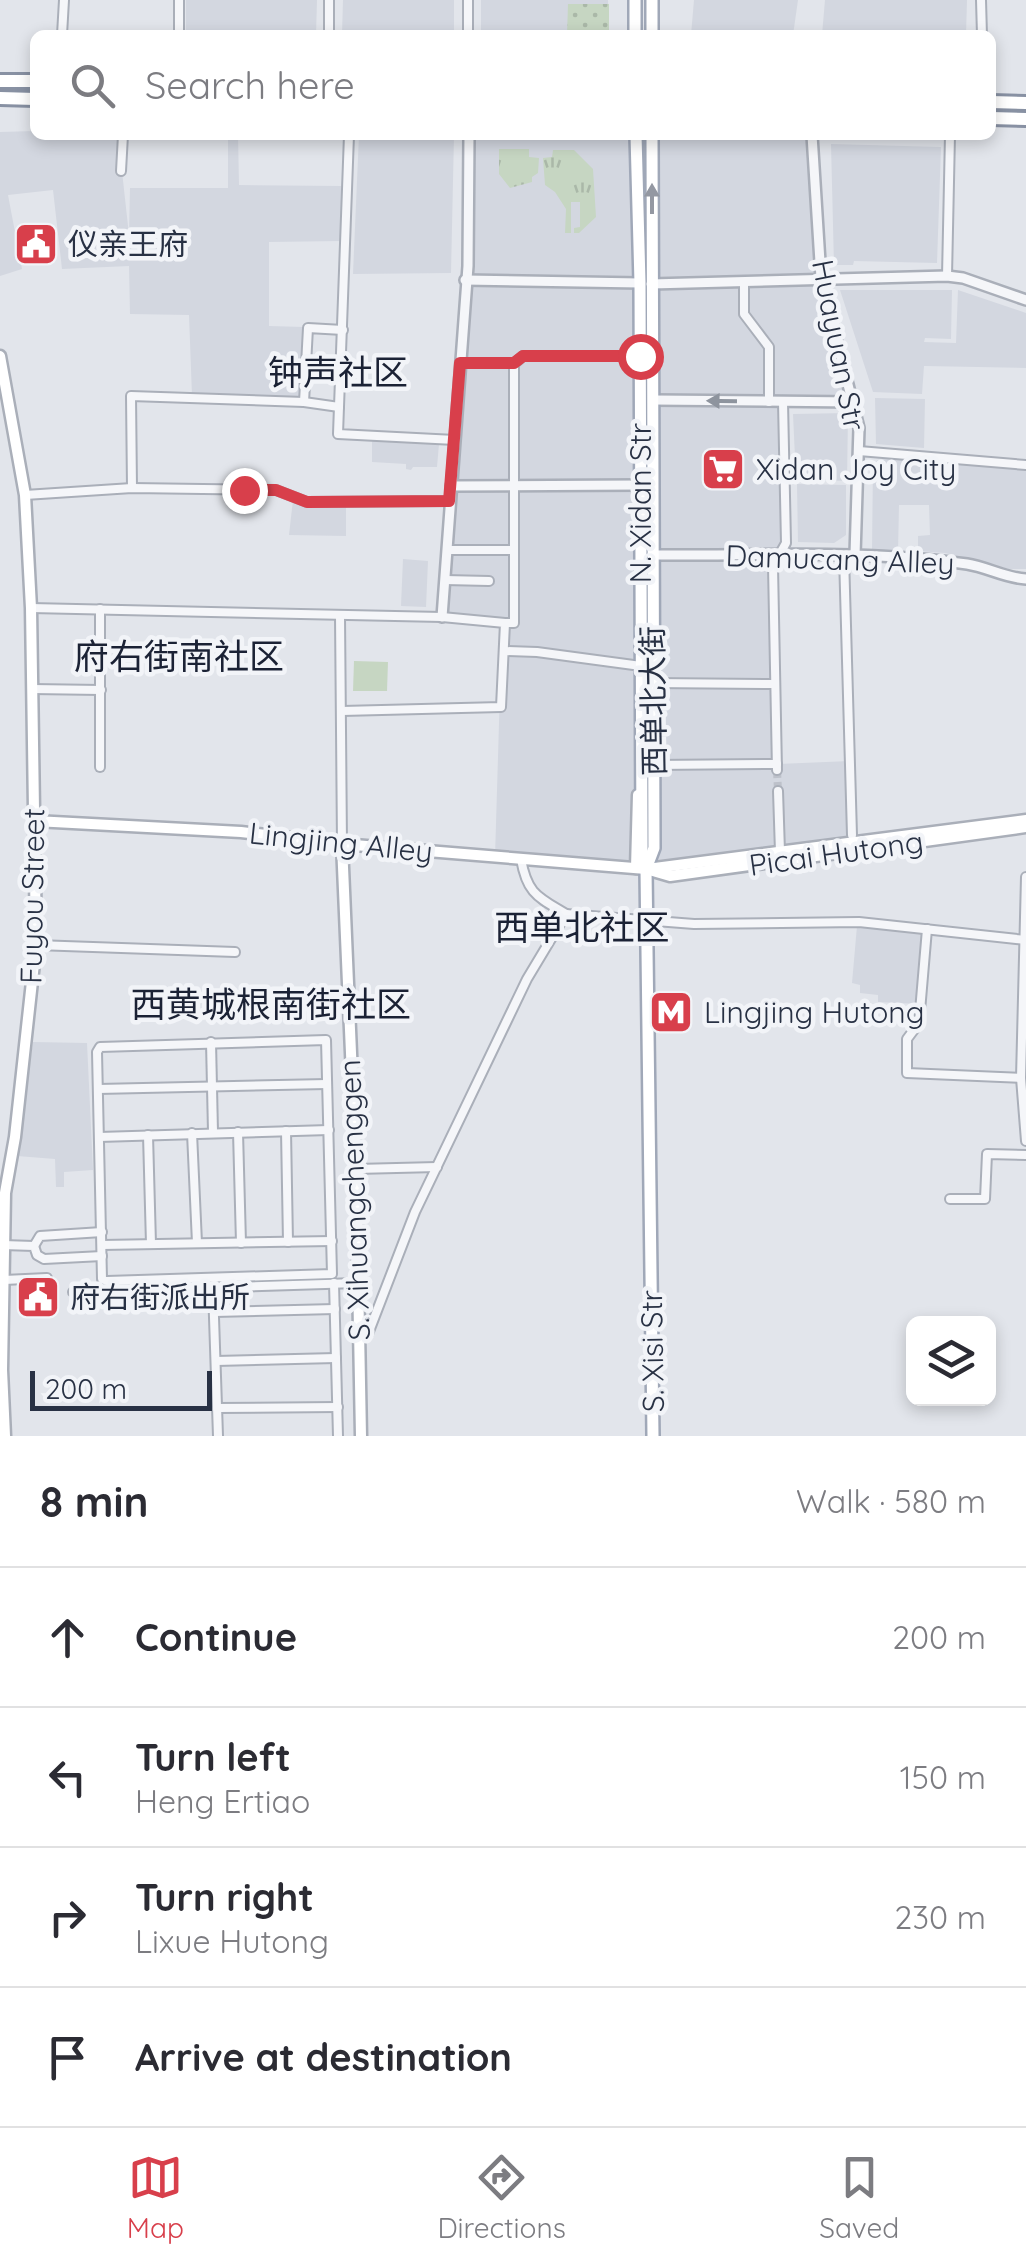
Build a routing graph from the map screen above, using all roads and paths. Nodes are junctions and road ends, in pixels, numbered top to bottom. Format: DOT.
graph roads {
  1 [pos="64,0"];
  2 [pos="179,0"];
  3 [pos="329,0"];
  4 [pos="468,0"];
  5 [pos="635,0"];
  6 [pos="652,0"];
  7 [pos="981,0"];
  8 [pos="62,30"];
  9 [pos="178,30"];
  10 [pos="329,30"];
  11 [pos="468,30"];
  12 [pos="635,30"];
  13 [pos="652,30"];
  14 [pos="982,30"];
  15 [pos="0,80"];
  16 [pos="30,81"];
  17 [pos="0,98"];
  18 [pos="30,99"];
  19 [pos="996,102"];
  20 [pos="1026,103"];
  21 [pos="996,118"];
  22 [pos="1026,120"];
  23 [pos="122,140"];
  24 [pos="350,140"];
  25 [pos="467,140"];
  26 [pos="636,140"];
  27 [pos="652,140"];
  28 [pos="812,140"];
  29 [pos="950,140"];
  30 [pos="121,171"];
  31 [pos="947,276"];
  32 [pos="821,278"];
  33 [pos="465,280"];
  34 [pos="744,282"];
  35 [pos="645,284"];
  36 [pos="1026,300"];
  37 [pos="343,330"];
  38 [pos="0,356"];
  39 [pos="640,356"];
  40 [pos="460,363"];
  41 [pos="514,363"];
  42 [pos="654,400"];
  43 [pos="304,402"];
  44 [pos="769,402"];
  45 [pos="784,402"];
  46 [pos="854,402"];
  47 [pos="339,407"];
  48 [pos="455,440"];
  49 [pos="859,452"];
  50 [pos="1026,465"];
  51 [pos="513,485"];
  52 [pos="640,485"];
  53 [pos="451,486"];
  54 [pos="132,488"];
  55 [pos="25,495"];
  56 [pos="449,501"];
  57 [pos="446,550"];
  58 [pos="512,550"];
  59 [pos="779,554"];
  60 [pos="652,555"];
  61 [pos="850,556"];
  62 [pos="1026,579"];
  63 [pos="444,580"];
  64 [pos="489,581"];
  65 [pos="31,608"];
  66 [pos="100,609"];
  67 [pos="340,616"];
  68 [pos="442,617"];
  69 [pos="505,623"];
  70 [pos="504,651"];
  71 [pos="641,666"];
  72 [pos="652,684"];
  73 [pos="775,684"];
  74 [pos="32,688"];
  75 [pos="101,690"];
  76 [pos="342,711"];
  77 [pos="653,764"];
  78 [pos="100,767"];
  79 [pos="778,792"];
  80 [pos="34,821"];
  81 [pos="1026,823"];
  82 [pos="852,835"];
  83 [pos="342,844"];
  84 [pos="780,852"];
  85 [pos="522,860"];
  86 [pos="641,868"];
  87 [pos="1026,878"];
  88 [pos="566,914"];
  89 [pos="647,920"];
  90 [pos="927,929"];
  91 [pos="1024,939"];
  92 [pos="36,946"];
  93 [pos="235,952"];
  94 [pos="326,1040"];
  95 [pos="349,1040"];
  96 [pos="211,1042"];
  97 [pos="1024,1048"];
  98 [pos="1021,1078"];
  99 [pos="327,1084"];
  100 [pos="212,1086"];
  101 [pos="98,1090"];
  102 [pos="328,1130"];
  103 [pos="286,1131"];
  104 [pos="214,1132"];
  105 [pos="238,1132"];
  106 [pos="192,1134"];
  107 [pos="148,1135"];
  108 [pos="99,1137"];
  109 [pos="1026,1141"];
  110 [pos="1026,1155"];
  111 [pos="436,1167"];
  112 [pos="356,1169"];
  113 [pos="950,1199"];
  114 [pos="102,1232"];
  115 [pos="332,1241"];
  116 [pos="241,1242"];
  117 [pos="288,1242"];
  118 [pos="151,1244"];
  119 [pos="197,1244"];
  120 [pos="102,1245"];
  121 [pos="3,1246"];
  122 [pos="34,1246"];
  123 [pos="102,1256"];
  124 [pos="651,1265"];
  125 [pos="47,1278"];
  126 [pos="4,1280"];
  127 [pos="334,1283"];
  128 [pos="357,1283"];
  129 [pos="213,1288"];
  130 [pos="72,1292"];
  131 [pos="335,1309"];
  132 [pos="214,1312"];
  133 [pos="359,1337"];
  134 [pos="336,1358"];
  135 [pos="216,1361"];
  136 [pos="338,1407"];
  137 [pos="217,1408"];
  138 [pos="5,1436"];
  139 [pos="218,1436"];
  140 [pos="338,1436"];
  141 [pos="361,1436"];
  142 [pos="653,1436"];
  1 -- 8 [label="street"];
  2 -- 9 [label="street"];
  3 -- 10 [label="street"];
  4 -- 11 [label="street"];
  5 -- 12 [label="main road"];
  6 -- 13 [label="main road"];
  7 -- 14 [label="street"];
  15 -- 16 [label="highway"];
  17 -- 18 [label="highway"];
  19 -- 20 [label="highway"];
  21 -- 22 [label="highway"];
  23 -- 30 [label="street"];
  24 -- 37 [label="street"];
  25 -- 33 [label="street"];
  26 -- 35 [label="main road, 西单北大街"];
  35 -- 27 [label="main road, 西单北大街, one-way"];
  28 -- 32 [label="street, Huayuan Str"];
  29 -- 31 [label="street"];
  31 -- 32 [label="street"];
  31 -- 36 [label="street"];
  32 -- 34 [label="street"];
  32 -- 46 [label="street, Huayuan Str"];
  33 -- 35 [label="street"];
  33 -- 40 [label="street"];
  34 -- 35 [label="street"];
  34 -- 44 [label="street"];
  35 -- 39 [label="main road, 西单北大街"];
  35 -- 42 [label="main road, 西单北大街"];
  37 -- 43 [label="street"];
  37 -- 47 [label="street"];
  38 -- 55 [label="main road, Fuyou Street"];
  39 -- 41 [label="street"];
  39 -- 52 [label="main road, 西单北大街"];
  40 -- 41 [label="street"];
  40 -- 48 [label="street"];
  41 -- 51 [label="street"];
  44 -- 42 [label="street, one-way"];
  42 -- 60 [label="main road, 西单北大街"];
  43 -- 47 [label="street"];
  43 -- 54 [label="street"];
  44 -- 45 [label="street"];
  45 -- 46 [label="street"];
  45 -- 59 [label="street"];
  46 -- 49 [label="street, Huayuan Str"];
  47 -- 48 [label="street"];
  48 -- 53 [label="street"];
  49 -- 50 [label="street"];
  49 -- 61 [label="street, Huayuan Str"];
  51 -- 52 [label="street"];
  51 -- 53 [label="street"];
  51 -- 69 [label="street"];
  52 -- 71 [label="main road, N. Xidan Str"];
  53 -- 56 [label="street"];
  54 -- 55 [label="street"];
  54 -- 56 [label="street"];
  55 -- 65 [label="main road, Fuyou Street"];
  56 -- 57 [label="street"];
  57 -- 58 [label="street"];
  57 -- 63 [label="street"];
  59 -- 60 [label="street, Damucang Alley"];
  59 -- 61 [label="street, Damucang Alley"];
  59 -- 73 [label="street"];
  60 -- 72 [label="main road, 西单北大街"];
  61 -- 62 [label="street, Damucang Alley"];
  61 -- 82 [label="street"];
  63 -- 64 [label="street"];
  63 -- 68 [label="street"];
  65 -- 66 [label="street"];
  65 -- 74 [label="main road, Fuyou Street"];
  66 -- 67 [label="street"];
  66 -- 75 [label="street"];
  67 -- 68 [label="street"];
  67 -- 76 [label="street"];
  68 -- 69 [label="street"];
  69 -- 70 [label="street"];
  70 -- 71 [label="street"];
  70 -- 76 [label="street"];
  71 -- 86 [label="main road, N. Xidan Str"];
  72 -- 73 [label="street"];
  72 -- 77 [label="main road, 西单北大街"];
  73 -- 77 [label="street"];
  74 -- 75 [label="street"];
  74 -- 80 [label="main road, Fuyou Street"];
  75 -- 78 [label="street"];
  76 -- 83 [label="street"];
  77 -- 86 [label="main road, 西单北大街"];
  79 -- 84 [label="street"];
  80 -- 83 [label="main road, Lingjing Alley"];
  80 -- 92 [label="main road, Fuyou Street"];
  81 -- 84 [label="main road"];
  81 -- 86 [label="main road, Picai Hutong"];
  83 -- 85 [label="main road, Lingjing Alley"];
  83 -- 95 [label="main road, S. Xihuangchenggen"];
  84 -- 86 [label="main road"];
  85 -- 86 [label="main road, Lingjing Alley"];
  85 -- 88 [label="street"];
  86 -- 89 [label="main road, 西单北大街"];
  87 -- 91 [label="street"];
  88 -- 89 [label="street"];
  88 -- 111 [label="street"];
  89 -- 90 [label="street"];
  89 -- 124 [label="main road, 西单北大街"];
  90 -- 91 [label="street"];
  90 -- 98 [label="street"];
  91 -- 97 [label="street"];
  92 -- 93 [label="street"];
  92 -- 121 [label="main road, Fuyou Street"];
  94 -- 95 [label="street"];
  94 -- 96 [label="street"];
  94 -- 99 [label="street"];
  95 -- 112 [label="main road, S. Xihuangchenggen"];
  96 -- 100 [label="street"];
  96 -- 101 [label="street"];
  97 -- 98 [label="street"];
  98 -- 109 [label="street"];
  99 -- 100 [label="street"];
  99 -- 102 [label="street"];
  100 -- 101 [label="street"];
  100 -- 104 [label="street"];
  101 -- 108 [label="street"];
  102 -- 103 [label="street"];
  102 -- 115 [label="street"];
  103 -- 105 [label="street"];
  103 -- 117 [label="street"];
  104 -- 105 [label="street"];
  104 -- 106 [label="street"];
  105 -- 116 [label="street"];
  106 -- 107 [label="street"];
  106 -- 119 [label="street"];
  107 -- 108 [label="street"];
  107 -- 118 [label="street"];
  108 -- 114 [label="street"];
  110 -- 113 [label="street"];
  111 -- 112 [label="street"];
  111 -- 133 [label="street"];
  112 -- 128 [label="main road, S. Xihuangchenggen"];
  114 -- 120 [label="street"];
  114 -- 122 [label="street"];
  115 -- 117 [label="street"];
  115 -- 123 [label="street"];
  116 -- 117 [label="street"];
  116 -- 119 [label="street"];
  118 -- 119 [label="street"];
  118 -- 120 [label="street"];
  120 -- 123 [label="street"];
  121 -- 122 [label="street"];
  121 -- 126 [label="main road, Fuyou Street"];
  122 -- 123 [label="street"];
  124 -- 142 [label="main road, S. Xisi Str"];
  125 -- 126 [label="street"];
  126 -- 138 [label="main road, Fuyou Street"];
  127 -- 128 [label="street"];
  127 -- 129 [label="street"];
  127 -- 131 [label="street"];
  128 -- 133 [label="main road, S. Xihuangchenggen"];
  129 -- 130 [label="street"];
  129 -- 132 [label="street"];
  131 -- 132 [label="street"];
  131 -- 134 [label="street"];
  132 -- 135 [label="street"];
  133 -- 141 [label="main road, S. Xihuangchenggen"];
  134 -- 135 [label="street"];
  134 -- 136 [label="street"];
  135 -- 137 [label="street"];
  136 -- 137 [label="street"];
  136 -- 140 [label="street"];
  137 -- 139 [label="street"];
}
